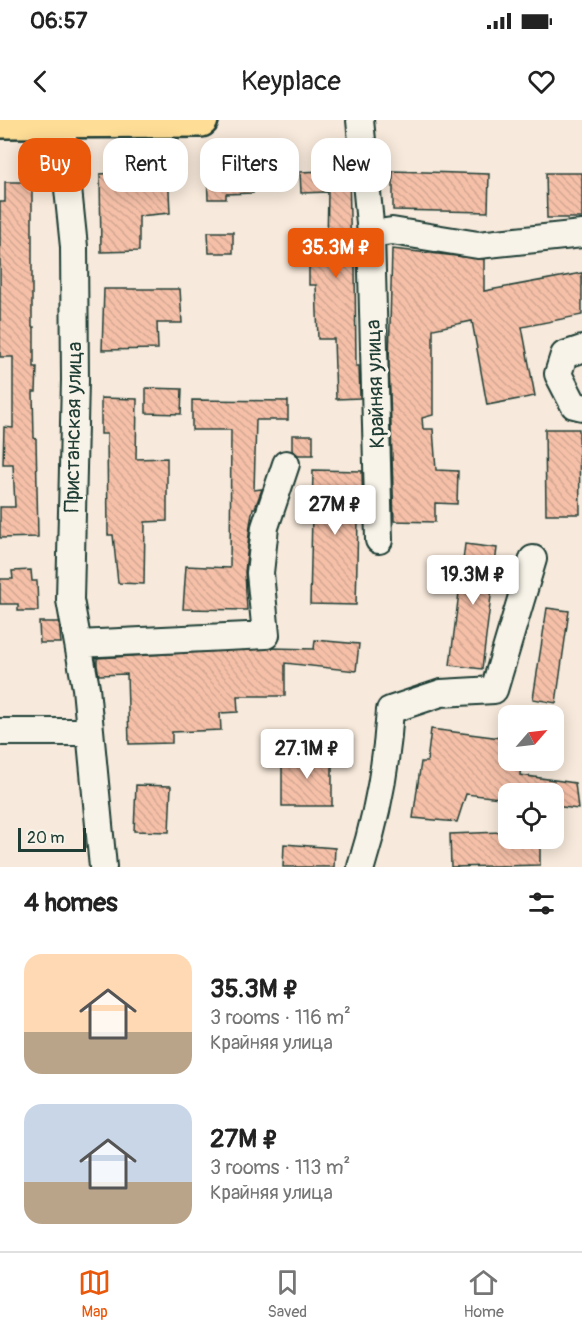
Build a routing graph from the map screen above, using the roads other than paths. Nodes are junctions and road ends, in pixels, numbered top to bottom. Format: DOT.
graph roads {
  1 [pos="201,120"];
  2 [pos="360,120"];
  3 [pos="0,121"];
  4 [pos="62,122"];
  5 [pos="371,234"];
  6 [pos="582,234"];
  7 [pos="582,349"];
  8 [pos="582,407"];
  9 [pos="286,464"];
  10 [pos="379,540"];
  11 [pos="533,559"];
  12 [pos="78,644"];
  13 [pos="0,732"];
  14 [pos="89,732"];
  15 [pos="103,867"];
  16 [pos="361,867"];
  1 -- 4 [label="main road"];
  2 -- 5 [label="street, Крайняя улица"];
  3 -- 4 [label="main road"];
  4 -- 12 [label="street, Пристанская улица"];
  5 -- 6 [label="street"];
  5 -- 10 [label="street, Крайняя улица"];
  7 -- 8 [label="street"];
  9 -- 12 [label="street"];
  11 -- 16 [label="street"];
  12 -- 14 [label="street, Пристанская улица"];
  13 -- 14 [label="street"];
  14 -- 15 [label="street, Пристанская улица"];
}
